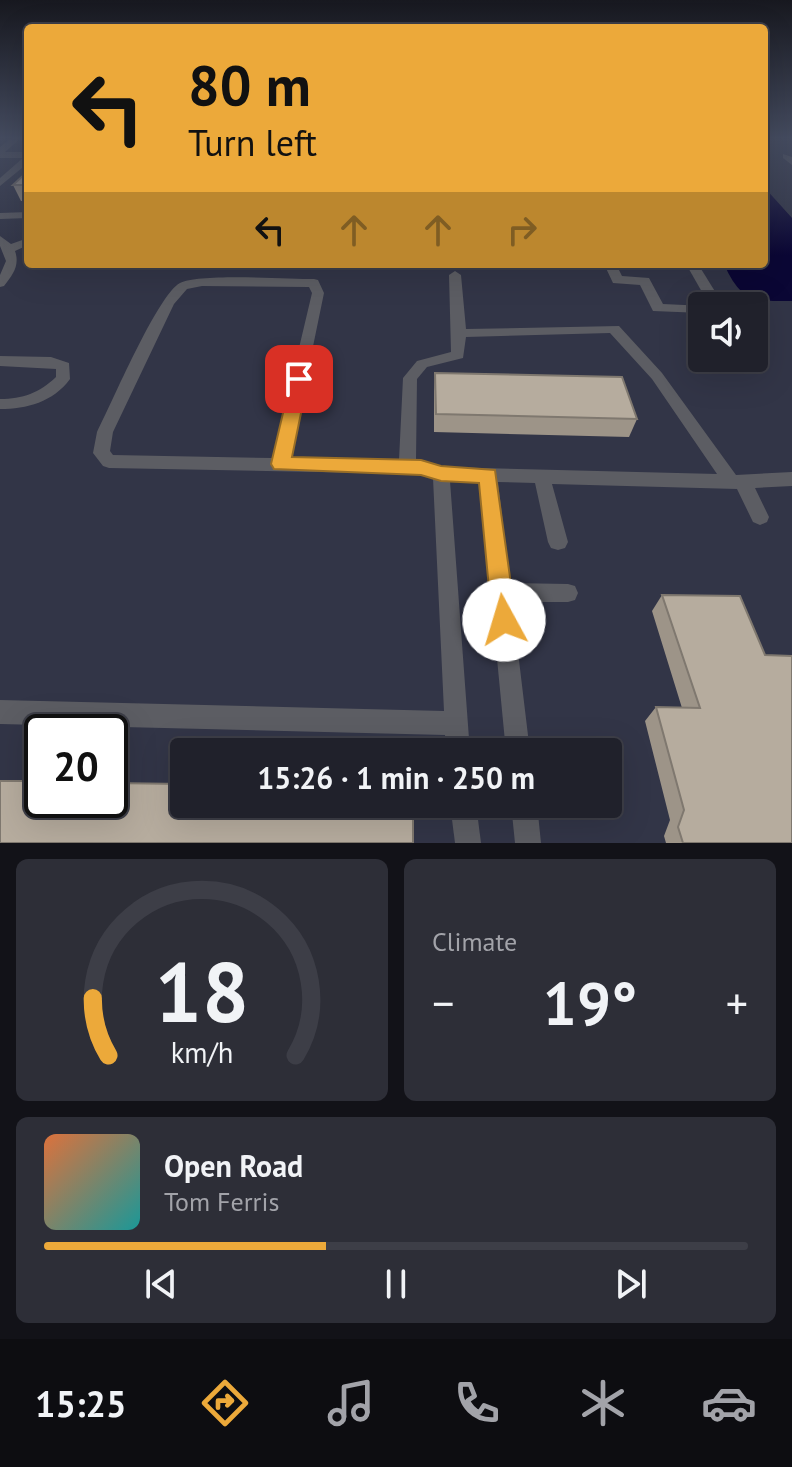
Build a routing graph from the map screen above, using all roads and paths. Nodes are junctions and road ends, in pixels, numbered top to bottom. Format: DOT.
graph roads {
  1 [pos="18,182"];
  2 [pos="1,183"];
  3 [pos="24,215"];
  4 [pos="0,216"];
  5 [pos="0,239"];
  6 [pos="24,243"];
  7 [pos="10,249"];
  8 [pos="612,268"];
  9 [pos="694,268"];
  10 [pos="455,275"];
  11 [pos="0,283"];
  12 [pos="709,292"];
  13 [pos="688,309"];
  14 [pos="458,333"];
  15 [pos="0,361"];
  16 [pos="0,404"];
  17 [pos="280,464"];
  18 [pos="407,467"];
  19 [pos="441,474"];
  20 [pos="488,475"];
  21 [pos="542,477"];
  22 [pos="792,479"];
  23 [pos="737,482"];
  24 [pos="760,517"];
  25 [pos="558,542"];
  26 [pos="501,592"];
  27 [pos="568,593"];
  28 [pos="0,712"];
  29 [pos="456,723"];
  30 [pos="457,738"];
  31 [pos="517,738"];
  32 [pos="465,818"];
  33 [pos="525,818"];
  34 [pos="468,843"];
  35 [pos="528,843"];
  1 -- 2 [label="street"];
  3 -- 4 [label="street"];
  5 -- 7 [label="street"];
  6 -- 7 [label="street"];
  7 -- 11 [label="street"];
  8 -- 13 [label="street"];
  9 -- 12 [label="street"];
  10 -- 14 [label="street"];
  14 -- 18 [label="street"];
  14 -- 23 [label="street"];
  15 -- 16 [label="street"];
  17 -- 17 [label="street"];
  17 -- 18 [label="street"];
  18 -- 19 [label="street"];
  19 -- 20 [label="street"];
  19 -- 29 [label="street"];
  20 -- 21 [label="street"];
  20 -- 26 [label="street"];
  21 -- 23 [label="street"];
  21 -- 25 [label="street"];
  22 -- 23 [label="street"];
  23 -- 24 [label="street"];
  26 -- 27 [label="street"];
  26 -- 31 [label="street"];
  28 -- 29 [label="street"];
  29 -- 30 [label="street"];
  32 -- 34 [label="street"];
  33 -- 35 [label="street"];
}
